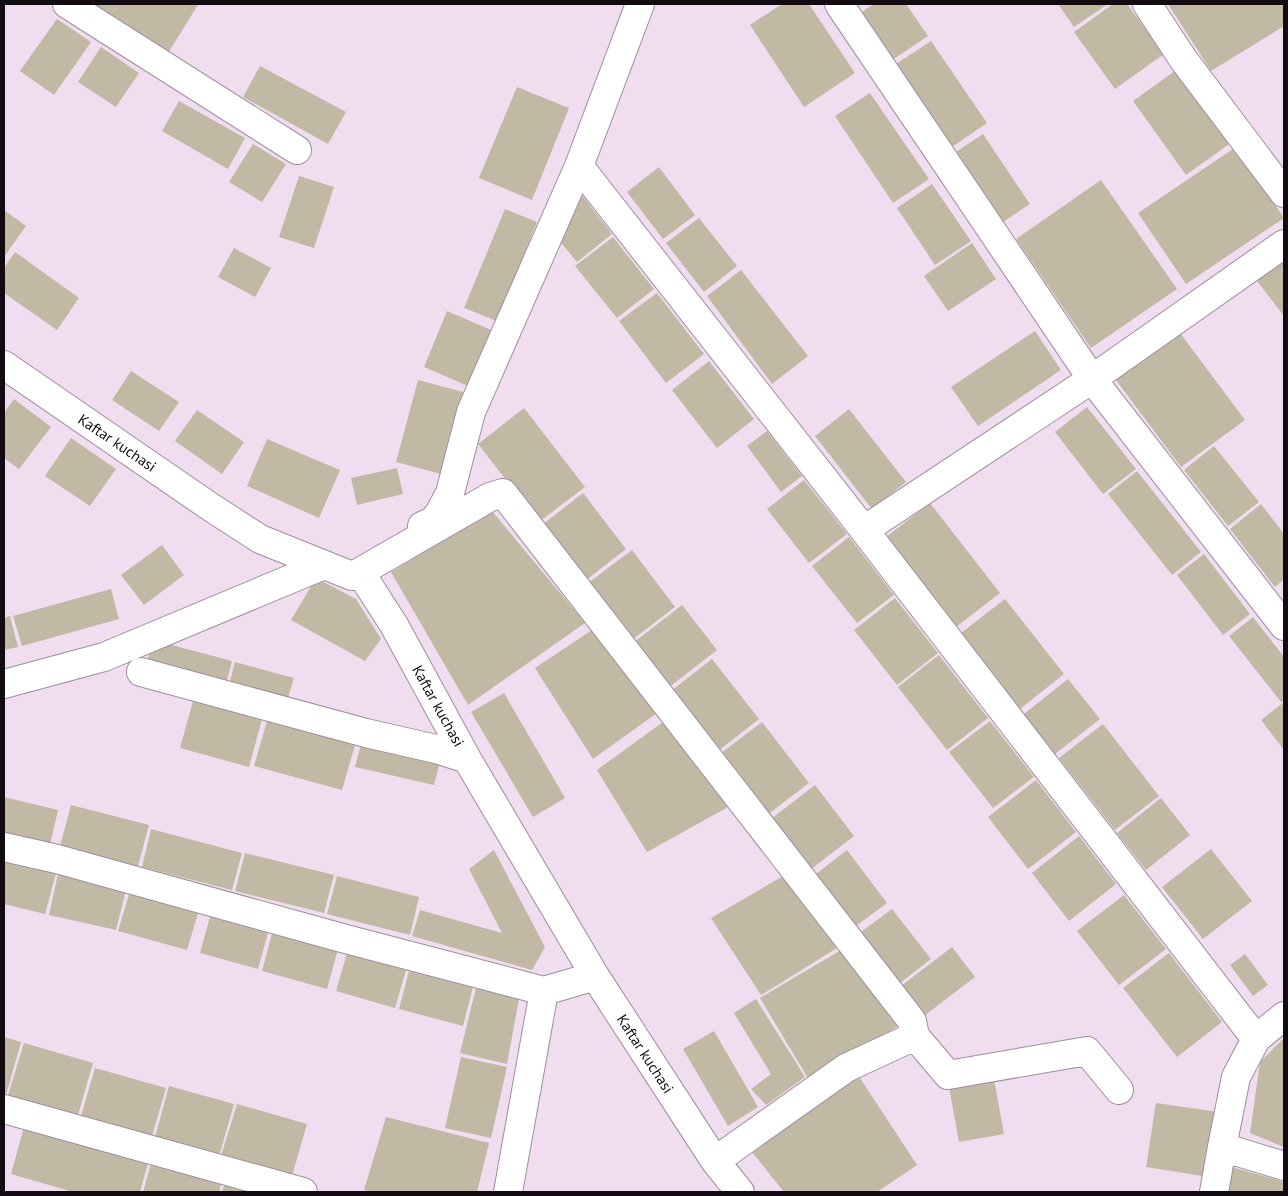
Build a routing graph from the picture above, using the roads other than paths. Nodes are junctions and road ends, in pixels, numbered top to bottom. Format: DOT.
graph roads {
  1 [pos="67,4"];
  2 [pos="640,4"];
  3 [pos="839,4"];
  4 [pos="1147,4"];
  5 [pos="297,150"];
  6 [pos="579,166"];
  7 [pos="1284,193"];
  8 [pos="1284,244"];
  9 [pos="4,365"];
  10 [pos="1092,380"];
  11 [pos="864,530"];
  12 [pos="324,565"];
  13 [pos="356,574"];
  14 [pos="1284,626"];
  15 [pos="141,672"];
  16 [pos="4,684"];
  17 [pos="467,759"];
  18 [pos="4,847"];
  19 [pos="595,976"];
  20 [pos="544,991"];
  21 [pos="1284,1016"];
  22 [pos="915,1036"];
  23 [pos="1256,1039"];
  24 [pos="1119,1090"];
  25 [pos="4,1109"];
  26 [pos="1222,1147"];
  27 [pos="715,1161"];
  28 [pos="1284,1166"];
  29 [pos="303,1192"];
  30 [pos="508,1192"];
  31 [pos="740,1192"];
  32 [pos="1214,1192"];
  1 -- 5 [label="street"];
  2 -- 6 [label="street"];
  3 -- 10 [label="street"];
  4 -- 7 [label="street"];
  6 -- 11 [label="street"];
  6 -- 13 [label="street"];
  8 -- 10 [label="street"];
  9 -- 12 [label="street, Kaftar kuchasi"];
  10 -- 11 [label="street"];
  10 -- 14 [label="street"];
  11 -- 23 [label="street"];
  12 -- 13 [label="street, Kaftar kuchasi"];
  12 -- 16 [label="street"];
  13 -- 17 [label="street, Kaftar kuchasi"];
  13 -- 22 [label="street"];
  15 -- 17 [label="street"];
  17 -- 19 [label="street, Kaftar kuchasi"];
  18 -- 20 [label="street"];
  19 -- 20 [label="street"];
  19 -- 27 [label="street, Kaftar kuchasi"];
  20 -- 30 [label="street"];
  21 -- 23 [label="street"];
  22 -- 24 [label="street"];
  22 -- 27 [label="street"];
  23 -- 26 [label="street"];
  25 -- 29 [label="street"];
  26 -- 28 [label="street"];
  26 -- 32 [label="street"];
  27 -- 31 [label="street, Kaftar kuchasi"];
}
